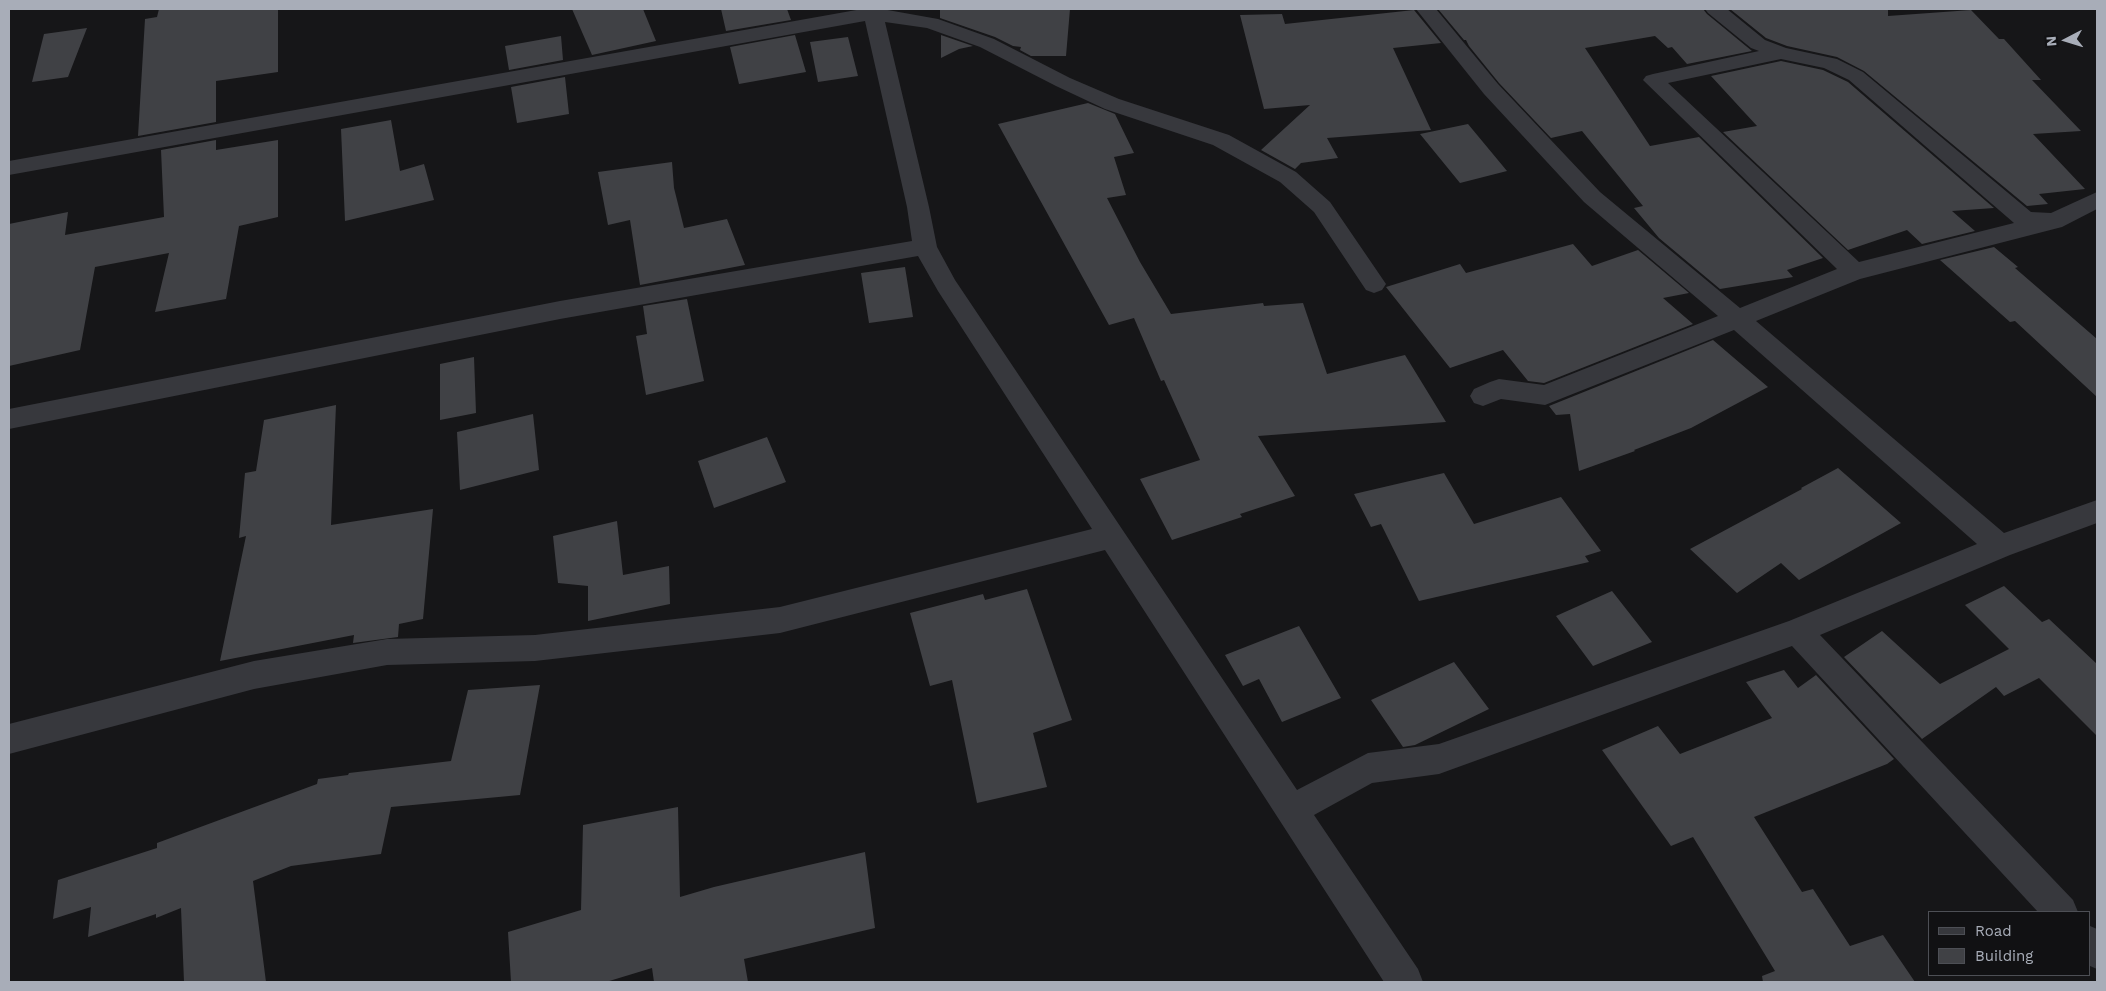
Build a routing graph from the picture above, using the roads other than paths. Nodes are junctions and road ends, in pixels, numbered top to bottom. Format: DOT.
graph roads {
  1 [pos="1426,9"];
  2 [pos="1715,9"];
  3 [pos="873,12"];
  4 [pos="1781,53"];
  5 [pos="9,168"];
  6 [pos="2097,200"];
  7 [pos="2054,221"];
  8 [pos="925,247"];
  9 [pos="1854,272"];
  10 [pos="1374,284"];
  11 [pos="1736,318"];
  12 [pos="1483,396"];
  13 [pos="9,419"];
  14 [pos="2097,510"];
  15 [pos="1113,536"];
  16 [pos="2000,547"];
  17 [pos="1797,632"];
  18 [pos="9,739"];
  19 [pos="1292,810"];
  20 [pos="2060,911"];
  21 [pos="1405,982"];
  1 -- 11 [label="street"];
  2 -- 4 [label="street"];
  3 -- 5 [label="street"];
  3 -- 8 [label="street"];
  3 -- 10 [label="street"];
  4 -- 7 [label="street"];
  4 -- 9 [label="street"];
  6 -- 7 [label="street"];
  7 -- 9 [label="street"];
  8 -- 13 [label="street"];
  8 -- 15 [label="street"];
  9 -- 11 [label="street"];
  11 -- 12 [label="street"];
  11 -- 16 [label="street"];
  14 -- 16 [label="street"];
  15 -- 18 [label="street"];
  15 -- 19 [label="street"];
  16 -- 17 [label="street"];
  17 -- 19 [label="street"];
  17 -- 20 [label="street"];
  19 -- 21 [label="street"];
}
